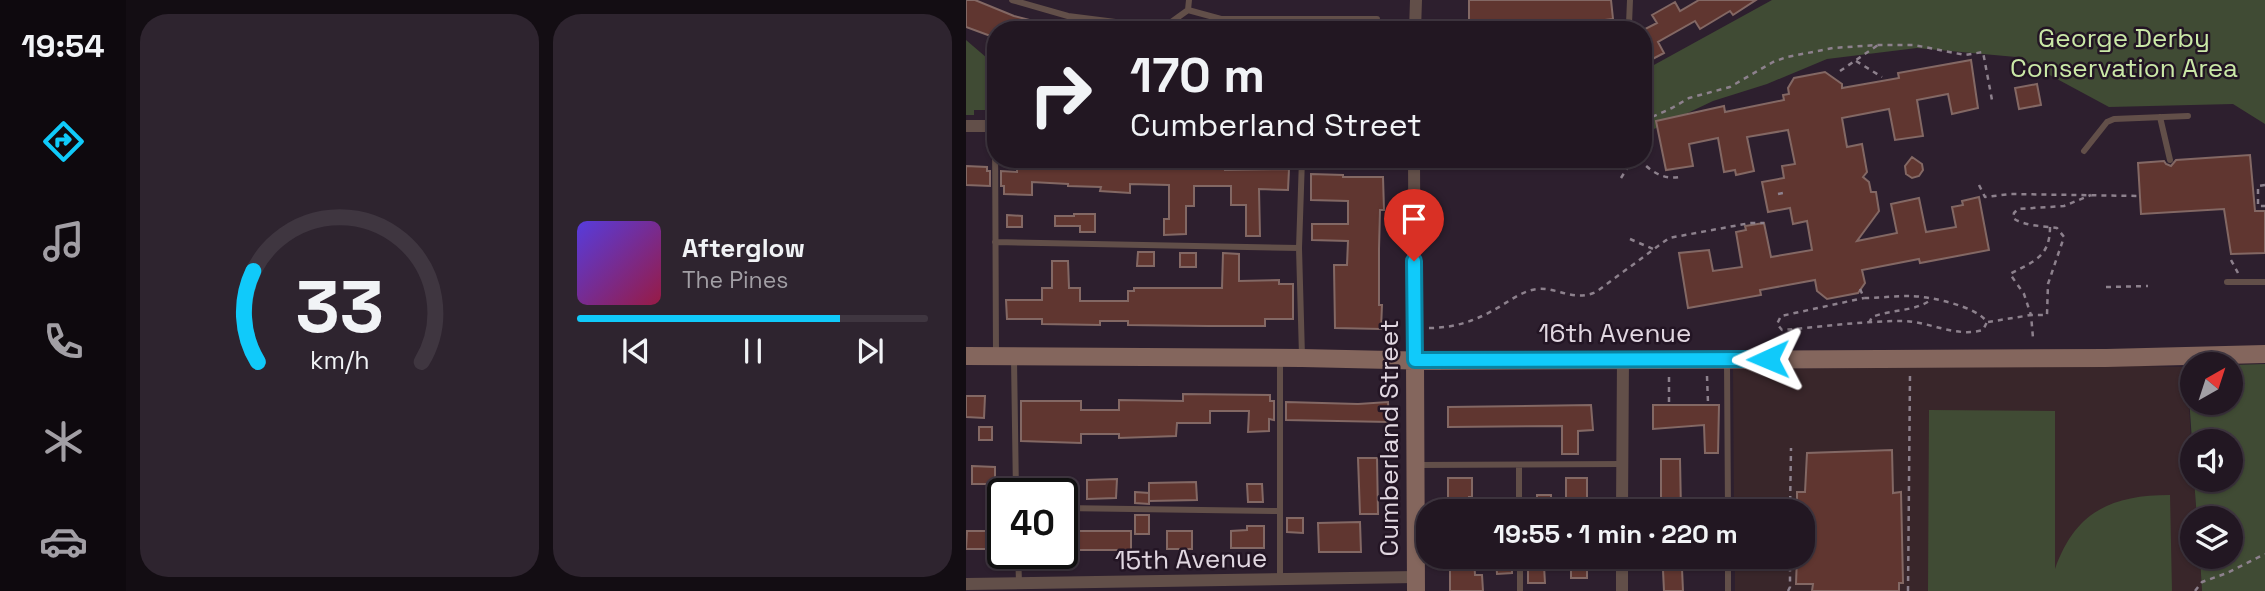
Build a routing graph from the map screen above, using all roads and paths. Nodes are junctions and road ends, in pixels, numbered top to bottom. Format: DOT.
graph roads {
  1 [pos="1012,0"];
  2 [pos="1189,0"];
  3 [pos="1416,0"];
  4 [pos="1630,0"];
  5 [pos="1188,10"];
  6 [pos="1377,19"];
  7 [pos="1108,21"];
  8 [pos="1173,21"];
  9 [pos="1415,21"];
  10 [pos="1629,21"];
  11 [pos="1878,45"];
  12 [pos="1856,61"];
  13 [pos="1840,71"];
  14 [pos="1882,77"];
  15 [pos="1992,100"];
  16 [pos="2188,116"];
  17 [pos="1652,117"];
  18 [pos="2160,117"];
  19 [pos="966,126"];
  20 [pos="987,126"];
  21 [pos="2084,151"];
  22 [pos="2170,160"];
  23 [pos="995,168"];
  24 [pos="1302,168"];
  25 [pos="1414,168"];
  26 [pos="1627,168"];
  27 [pos="1650,168"];
  28 [pos="1679,177"];
  29 [pos="1621,178"];
  30 [pos="1979,185"];
  31 [pos="2265,185"];
  32 [pos="1787,192"];
  33 [pos="1778,194"];
  34 [pos="2091,195"];
  35 [pos="2140,196"];
  36 [pos="2265,206"];
  37 [pos="1764,223"];
  38 [pos="2050,227"];
  39 [pos="1630,239"];
  40 [pos="995,242"];
  41 [pos="1299,248"];
  42 [pos="1653,250"];
  43 [pos="2227,282"];
  44 [pos="2265,282"];
  45 [pos="2148,286"];
  46 [pos="2105,287"];
  47 [pos="1860,289"];
  48 [pos="1864,298"];
  49 [pos="1932,299"];
  50 [pos="2031,316"];
  51 [pos="1987,322"];
  52 [pos="1869,323"];
  53 [pos="1428,328"];
  54 [pos="2033,338"];
  55 [pos="2265,354"];
  56 [pos="966,356"];
  57 [pos="996,356"];
  58 [pos="1014,356"];
  59 [pos="1302,358"];
  60 [pos="1280,359"];
  61 [pos="1623,359"];
  62 [pos="1415,360"];
  63 [pos="1727,360"];
  64 [pos="1910,374"];
  65 [pos="1707,376"];
  66 [pos="1669,377"];
  67 [pos="1669,402"];
  68 [pos="1708,403"];
  69 [pos="1791,448"];
  70 [pos="1622,464"];
  71 [pos="1416,465"];
  72 [pos="1519,465"];
  73 [pos="1016,478"];
  74 [pos="1520,499"];
  75 [pos="1622,499"];
  76 [pos="1728,499"];
  77 [pos="1790,499"];
  78 [pos="1078,508"];
  79 [pos="1279,511"];
  80 [pos="2265,554"];
  81 [pos="1019,569"];
  82 [pos="1520,569"];
  83 [pos="1622,569"];
  84 [pos="1728,569"];
  85 [pos="1790,569"];
  86 [pos="1280,580"];
  87 [pos="966,584"];
  88 [pos="1019,584"];
  89 [pos="1416,584"];
  90 [pos="1520,591"];
  91 [pos="1622,591"];
  92 [pos="1728,591"];
  93 [pos="1788,591"];
  94 [pos="1908,591"];
  95 [pos="2195,591"];
  1 -- 7 [label="lane"];
  2 -- 5 [label="lane"];
  3 -- 9 [label="street"];
  4 -- 10 [label="lane"];
  5 -- 6 [label="lane"];
  5 -- 8 [label="lane"];
  11 -- 12 [label="path"];
  11 -- 15 [label="path"];
  11 -- 17 [label="path"];
  12 -- 13 [label="path"];
  12 -- 14 [label="path"];
  16 -- 18 [label="lane"];
  18 -- 21 [label="lane"];
  18 -- 22 [label="lane"];
  19 -- 20 [label="street"];
  23 -- 40 [label="lane"];
  24 -- 41 [label="lane"];
  25 -- 62 [label="street, Cumberland Street"];
  26 -- 29 [label="path"];
  27 -- 28 [label="path"];
  30 -- 34 [label="path"];
  31 -- 36 [label="path"];
  32 -- 33 [label="path"];
  34 -- 35 [label="path"];
  34 -- 38 [label="path"];
  37 -- 42 [label="path"];
  38 -- 50 [label="path"];
  38 -- 50 [label="path"];
  39 -- 42 [label="path"];
  40 -- 41 [label="lane"];
  40 -- 57 [label="lane"];
  41 -- 59 [label="lane"];
  42 -- 53 [label="path"];
  43 -- 44 [label="lane"];
  45 -- 46 [label="path"];
  47 -- 48 [label="path"];
  48 -- 49 [label="path"];
  48 -- 52 [label="path"];
  49 -- 51 [label="path"];
  49 -- 52 [label="path"];
  50 -- 51 [label="path"];
  50 -- 54 [label="path"];
  51 -- 52 [label="path"];
  55 -- 63 [label="street, 16th Avenue"];
  56 -- 57 [label="street, 16th Avenue"];
  57 -- 58 [label="street, 16th Avenue"];
  58 -- 60 [label="street, 16th Avenue"];
  58 -- 73 [label="lane"];
  59 -- 60 [label="street, 16th Avenue"];
  59 -- 62 [label="street, 16th Avenue"];
  60 -- 79 [label="lane"];
  61 -- 62 [label="street, 16th Avenue"];
  61 -- 63 [label="street, 16th Avenue"];
  61 -- 70 [label="street"];
  62 -- 71 [label="street, Cumberland Street"];
  63 -- 76 [label="lane"];
  64 -- 94 [label="path"];
  65 -- 68 [label="path"];
  66 -- 67 [label="path"];
  69 -- 77 [label="path"];
  70 -- 72 [label="lane"];
  70 -- 75 [label="street"];
  71 -- 72 [label="lane"];
  71 -- 89 [label="street, Cumberland Street"];
  72 -- 74 [label="lane"];
  78 -- 79 [label="lane"];
  79 -- 86 [label="lane"];
  80 -- 95 [label="path"];
  81 -- 88 [label="lane"];
  82 -- 90 [label="lane"];
  83 -- 91 [label="street"];
  84 -- 92 [label="lane"];
  85 -- 93 [label="path"];
  86 -- 88 [label="street, 15th Avenue"];
  86 -- 89 [label="street, 15th Avenue"];
  87 -- 88 [label="street, 15th Avenue"];
}
